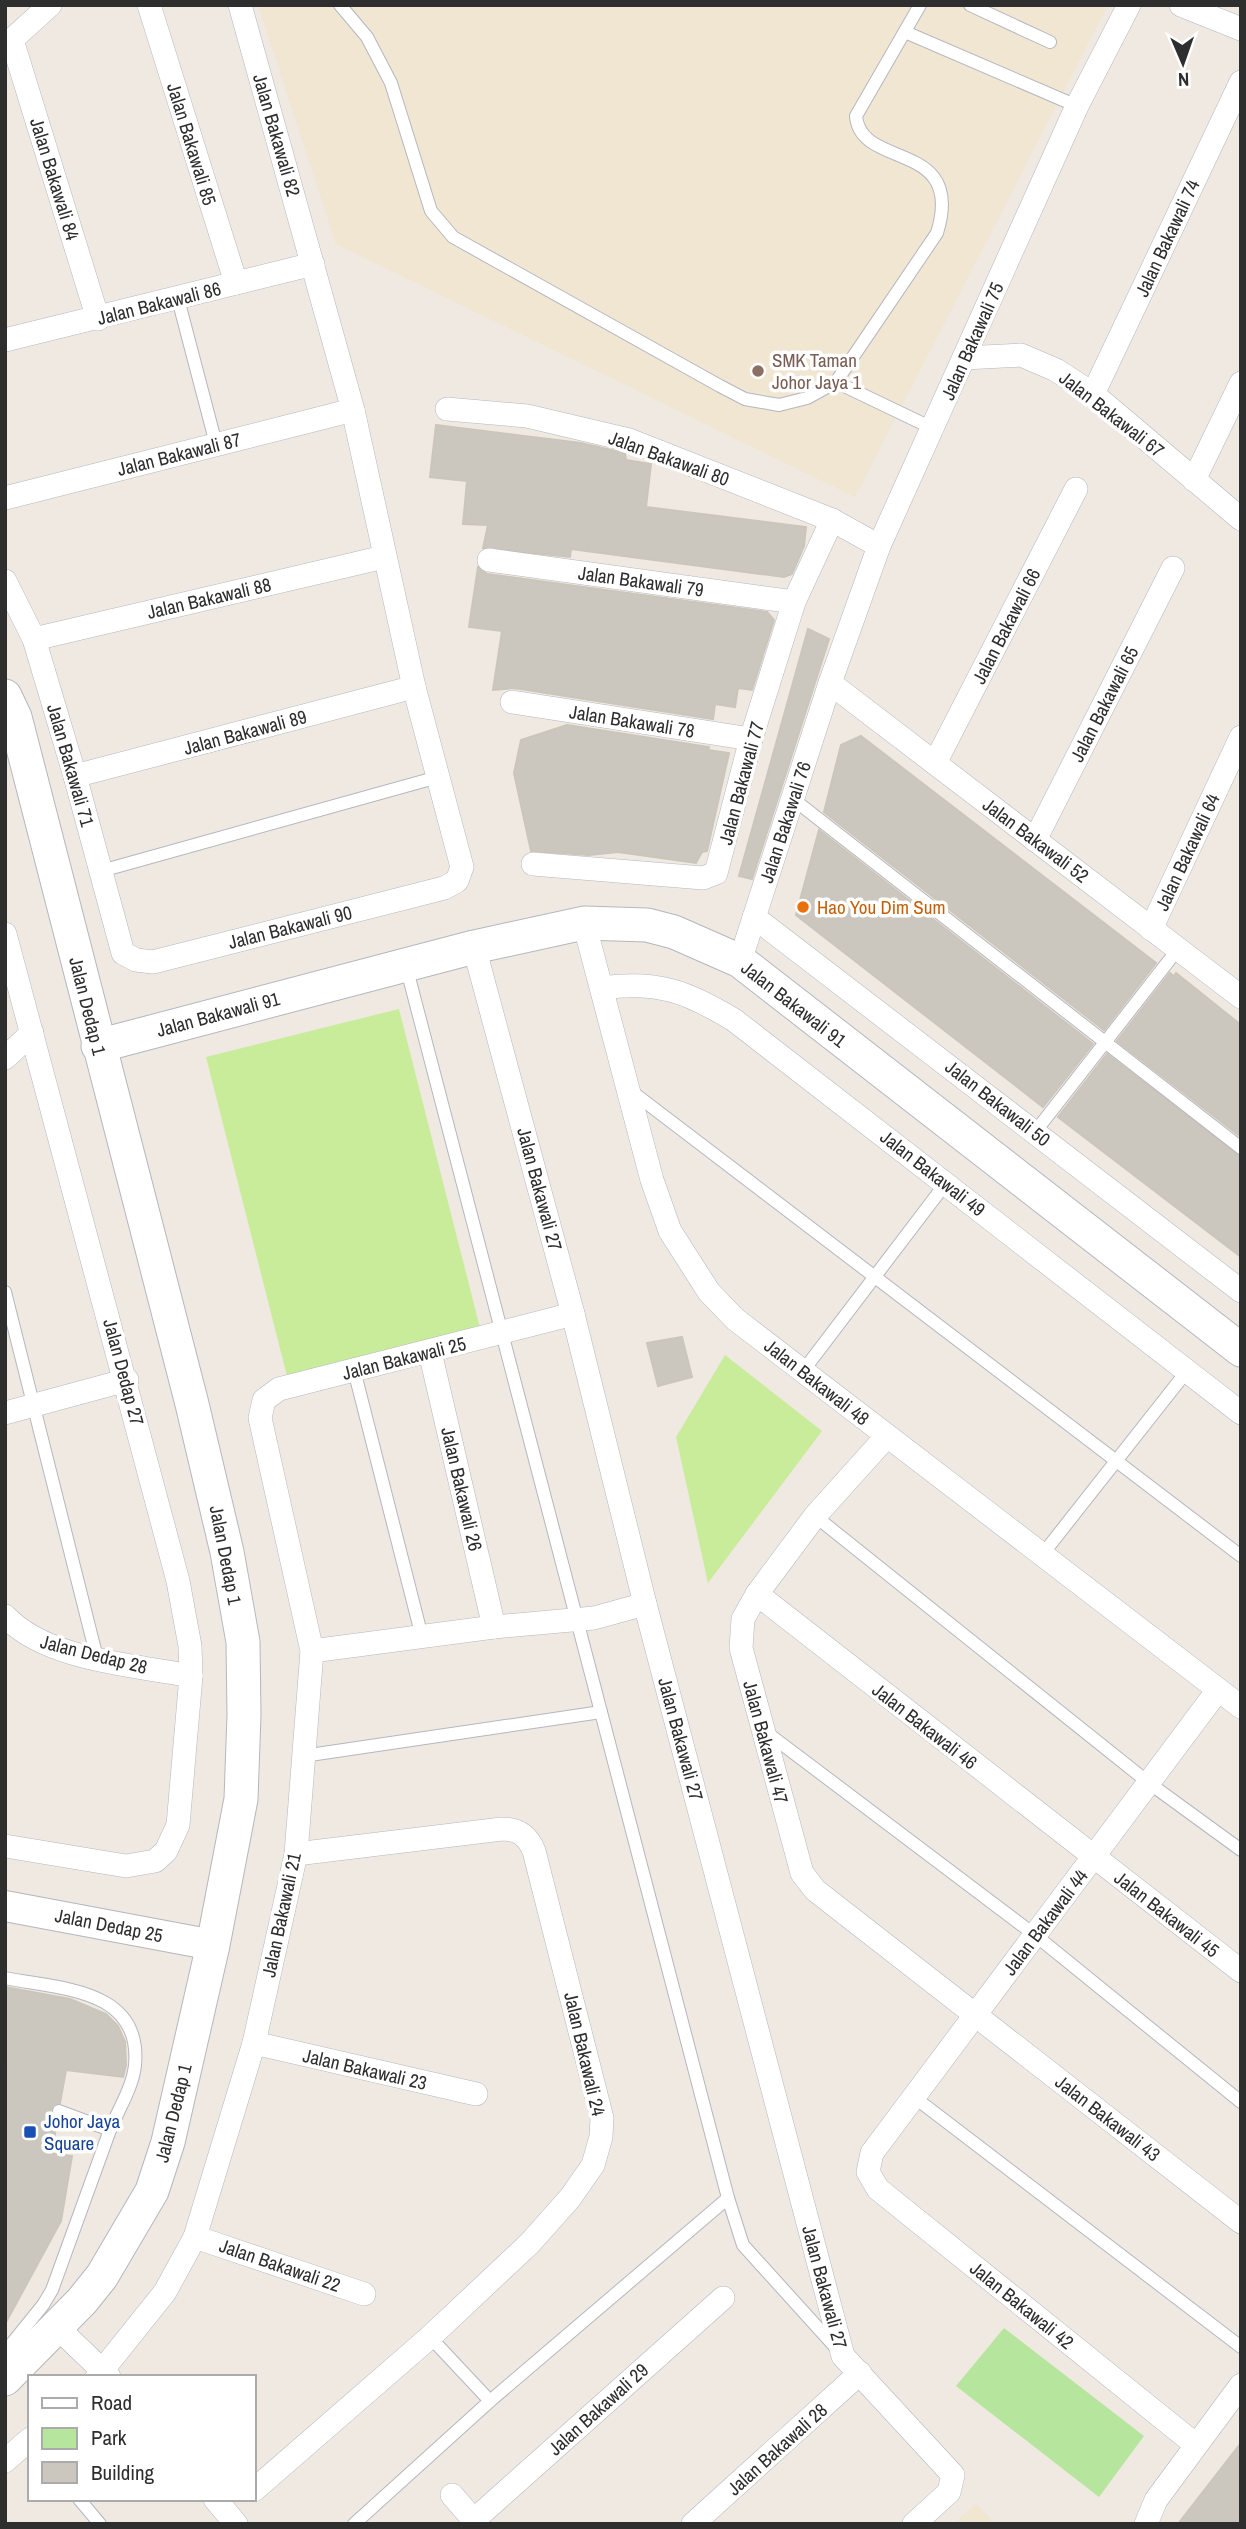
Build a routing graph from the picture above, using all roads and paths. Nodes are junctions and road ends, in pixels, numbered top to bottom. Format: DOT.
graph roads {
  1 [pos="50,5"];
  2 [pos="149,5"];
  3 [pos="240,5"];
  4 [pos="340,5"];
  5 [pos="920,5"];
  6 [pos="970,5"];
  7 [pos="1129,5"];
  8 [pos="1181,5"];
  9 [pos="1241,29"];
  10 [pos="905,32"];
  11 [pos="1050,42"];
  12 [pos="8,43"];
  13 [pos="1241,82"];
  14 [pos="1077,106"];
  15 [pos="313,264"];
  16 [pos="236,283"];
  17 [pos="178,299"];
  18 [pos="97,319"];
  19 [pos="5,340"];
  20 [pos="964,358"];
  21 [pos="836,382"];
  22 [pos="1241,383"];
  23 [pos="1093,394"];
  24 [pos="447,409"];
  25 [pos="353,410"];
  26 [pos="932,428"];
  27 [pos="216,444"];
  28 [pos="1194,480"];
  29 [pos="1076,489"];
  30 [pos="5,498"];
  31 [pos="1241,519"];
  32 [pos="832,520"];
  33 [pos="879,547"];
  34 [pos="384,557"];
  35 [pos="489,560"];
  36 [pos="1173,568"];
  37 [pos="5,582"];
  38 [pos="793,603"];
  39 [pos="34,639"];
  40 [pos="831,683"];
  41 [pos="414,688"];
  42 [pos="5,696"];
  43 [pos="512,702"];
  44 [pos="1241,737"];
  45 [pos="751,739"];
  46 [pos="935,764"];
  47 [pos="75,776"];
  48 [pos="438,777"];
  49 [pos="793,799"];
  50 [pos="1035,840"];
  51 [pos="533,864"];
  52 [pos="101,871"];
  53 [pos="457,881"];
  54 [pos="754,917"];
  55 [pos="584,923"];
  56 [pos="1151,929"];
  57 [pos="5,934"];
  58 [pos="474,947"];
  59 [pos="1178,949"];
  60 [pos="123,953"];
  61 [pos="740,961"];
  62 [pos="405,965"];
  63 [pos="602,988"];
  64 [pos="1241,997"];
  65 [pos="32,1033"];
  66 [pos="1106,1042"];
  67 [pos="97,1046"];
  68 [pos="5,1058"];
  69 [pos="628,1089"];
  70 [pos="1035,1132"];
  71 [pos="1241,1148"];
  72 [pos="946,1183"];
  73 [pos="874,1277"];
  74 [pos="1241,1291"];
  75 [pos="5,1292"];
  76 [pos="573,1314"];
  77 [pos="502,1333"];
  78 [pos="1241,1350"];
  79 [pos="430,1352"];
  80 [pos="354,1370"];
  81 [pos="803,1371"];
  82 [pos="1187,1371"];
  83 [pos="127,1380"];
  84 [pos="36,1405"];
  85 [pos="5,1413"];
  86 [pos="1241,1413"];
  87 [pos="262,1427"];
  88 [pos="887,1436"];
  89 [pos="1115,1462"];
  90 [pos="815,1516"];
  91 [pos="1042,1555"];
  92 [pos="1241,1556"];
  93 [pos="757,1594"];
  94 [pos="645,1604"];
  95 [pos="5,1616"];
  96 [pos="577,1619"];
  97 [pos="494,1627"];
  98 [pos="422,1637"];
  99 [pos="312,1651"];
  100 [pos="97,1658"];
  101 [pos="191,1676"];
  102 [pos="1219,1690"];
  103 [pos="1241,1707"];
  104 [pos="601,1712"];
  105 [pos="762,1728"];
  106 [pos="303,1756"];
  107 [pos="1149,1783"];
  108 [pos="5,1846"];
  109 [pos="1241,1850"];
  110 [pos="296,1854"];
  111 [pos="1093,1858"];
  112 [pos="5,1906"];
  113 [pos="1035,1935"];
  114 [pos="213,1945"];
  115 [pos="1241,1971"];
  116 [pos="5,1978"];
  117 [pos="975,2015"];
  118 [pos="254,2043"];
  119 [pos="476,2094"];
  120 [pos="914,2097"];
  121 [pos="1241,2102"];
  122 [pos="59,2111"];
  123 [pos="110,2130"];
  124 [pos="872,2153"];
  125 [pos="728,2198"];
  126 [pos="1241,2222"];
  127 [pos="195,2237"];
  128 [pos="364,2294"];
  129 [pos="723,2298"];
  130 [pos="57,2327"];
  131 [pos="430,2337"];
  132 [pos="1241,2347"];
  133 [pos="5,2352"];
  134 [pos="843,2356"];
  135 [pos="860,2373"];
  136 [pos="103,2375"];
  137 [pos="5,2379"];
  138 [pos="1241,2385"];
  139 [pos="490,2401"];
  140 [pos="28,2441"];
  141 [pos="1196,2445"];
  142 [pos="5,2461"];
  143 [pos="256,2488"];
  144 [pos="452,2495"];
  145 [pos="81,2501"];
  146 [pos="363,2521"];
  147 [pos="476,2522"];
  148 [pos="100,2524"];
  149 [pos="693,2524"];
  150 [pos="914,2524"];
  151 [pos="1146,2524"];
  1 -- 12 [label="street"];
  2 -- 16 [label="street, Jalan Bakawali 85"];
  3 -- 15 [label="street, Jalan Bakawali 82"];
  4 -- 21 [label="lane"];
  5 -- 10 [label="lane"];
  6 -- 11 [label="lane"];
  7 -- 14 [label="street, Jalan Bakawali 75"];
  8 -- 9 [label="street"];
  10 -- 14 [label="lane"];
  10 -- 21 [label="lane"];
  12 -- 18 [label="street, Jalan Bakawali 84"];
  13 -- 23 [label="street, Jalan Bakawali 74"];
  14 -- 20 [label="street, Jalan Bakawali 75"];
  15 -- 16 [label="street, Jalan Bakawali 86"];
  15 -- 25 [label="street, Jalan Bakawali 82"];
  16 -- 17 [label="street, Jalan Bakawali 86"];
  17 -- 18 [label="street, Jalan Bakawali 86"];
  17 -- 27 [label="lane"];
  18 -- 19 [label="street, Jalan Bakawali 86"];
  20 -- 23 [label="street, Jalan Bakawali 67"];
  20 -- 26 [label="street, Jalan Bakawali 75"];
  21 -- 26 [label="lane"];
  22 -- 28 [label="street"];
  23 -- 28 [label="street, Jalan Bakawali 67"];
  24 -- 32 [label="street, Jalan Bakawali 80"];
  25 -- 27 [label="street, Jalan Bakawali 87"];
  25 -- 34 [label="street, Jalan Bakawali 82"];
  26 -- 33 [label="street, Jalan Bakawali 75"];
  27 -- 30 [label="street, Jalan Bakawali 87"];
  28 -- 31 [label="street, Jalan Bakawali 67"];
  29 -- 46 [label="street, Jalan Bakawali 66"];
  32 -- 33 [label="street, Jalan Bakawali 80"];
  32 -- 38 [label="street, Jalan Bakawali 77"];
  33 -- 40 [label="street, Jalan Bakawali 75"];
  34 -- 39 [label="street, Jalan Bakawali 88"];
  34 -- 41 [label="street, Jalan Bakawali 82"];
  35 -- 38 [label="street, Jalan Bakawali 79"];
  36 -- 50 [label="street, Jalan Bakawali 65"];
  37 -- 39 [label="street, Jalan Bakawali 71"];
  38 -- 45 [label="street, Jalan Bakawali 77"];
  39 -- 47 [label="street, Jalan Bakawali 71"];
  40 -- 46 [label="street, Jalan Bakawali 52"];
  40 -- 49 [label="street, Jalan Bakawali 76"];
  41 -- 47 [label="street, Jalan Bakawali 89"];
  41 -- 48 [label="street, Jalan Bakawali 82"];
  42 -- 67 [label="main road, Jalan Dedap 1"];
  43 -- 45 [label="street, Jalan Bakawali 78"];
  44 -- 56 [label="street, Jalan Bakawali 64"];
  45 -- 51 [label="street, Jalan Bakawali 77"];
  46 -- 50 [label="street, Jalan Bakawali 52"];
  47 -- 52 [label="street, Jalan Bakawali 71"];
  48 -- 52 [label="lane"];
  48 -- 53 [label="street, Jalan Bakawali 82"];
  49 -- 54 [label="street, Jalan Bakawali 76"];
  49 -- 66 [label="lane"];
  50 -- 56 [label="street, Jalan Bakawali 52"];
  52 -- 60 [label="street, Jalan Bakawali 71"];
  53 -- 60 [label="street, Jalan Bakawali 90"];
  54 -- 61 [label="street, Jalan Bakawali 76"];
  54 -- 70 [label="street, Jalan Bakawali 50"];
  55 -- 58 [label="main road, Jalan Bakawali 91"];
  55 -- 61 [label="main road, Jalan Bakawali 91"];
  55 -- 63 [label="street, Jalan Bakawali 48"];
  56 -- 59 [label="street, Jalan Bakawali 52"];
  57 -- 65 [label="street, Jalan Dedap 27"];
  58 -- 62 [label="main road, Jalan Bakawali 91"];
  58 -- 76 [label="street, Jalan Bakawali 27"];
  59 -- 64 [label="street, Jalan Bakawali 52"];
  59 -- 66 [label="lane"];
  61 -- 78 [label="main road, Jalan Bakawali 91"];
  62 -- 67 [label="main road, Jalan Bakawali 91"];
  62 -- 77 [label="lane"];
  63 -- 69 [label="street, Jalan Bakawali 48"];
  63 -- 72 [label="street, Jalan Bakawali 49"];
  65 -- 68 [label="street"];
  65 -- 83 [label="street, Jalan Dedap 27"];
  66 -- 70 [label="lane"];
  66 -- 71 [label="lane"];
  67 -- 114 [label="main road, Jalan Dedap 1"];
  69 -- 73 [label="lane"];
  69 -- 81 [label="street, Jalan Bakawali 48"];
  70 -- 74 [label="street, Jalan Bakawali 50"];
  72 -- 73 [label="lane"];
  72 -- 82 [label="street, Jalan Bakawali 49"];
  73 -- 81 [label="lane"];
  73 -- 89 [label="lane"];
  75 -- 84 [label="lane"];
  76 -- 77 [label="street, Jalan Bakawali 25"];
  76 -- 94 [label="street, Jalan Bakawali 27"];
  77 -- 79 [label="street, Jalan Bakawali 25"];
  77 -- 96 [label="lane"];
  79 -- 80 [label="street, Jalan Bakawali 25"];
  79 -- 97 [label="street, Jalan Bakawali 26"];
  80 -- 87 [label="street, Jalan Bakawali 25"];
  80 -- 98 [label="lane"];
  81 -- 88 [label="street, Jalan Bakawali 48"];
  82 -- 86 [label="street, Jalan Bakawali 49"];
  82 -- 89 [label="lane"];
  83 -- 84 [label="street"];
  83 -- 101 [label="street, Jalan Dedap 27"];
  84 -- 85 [label="street"];
  84 -- 100 [label="lane"];
  87 -- 99 [label="street, Jalan Bakawali 21"];
  88 -- 90 [label="street, Jalan Bakawali 47"];
  88 -- 91 [label="street, Jalan Bakawali 48"];
  89 -- 91 [label="lane"];
  89 -- 92 [label="lane"];
  90 -- 93 [label="street, Jalan Bakawali 47"];
  90 -- 107 [label="lane"];
  91 -- 102 [label="street, Jalan Bakawali 48"];
  93 -- 105 [label="street, Jalan Bakawali 47"];
  93 -- 111 [label="street, Jalan Bakawali 46"];
  94 -- 96 [label="street"];
  94 -- 134 [label="street, Jalan Bakawali 27"];
  95 -- 100 [label="street, Jalan Dedap 28"];
  96 -- 97 [label="street"];
  96 -- 104 [label="lane"];
  97 -- 98 [label="street"];
  98 -- 99 [label="street"];
  99 -- 106 [label="street, Jalan Bakawali 21"];
  100 -- 101 [label="street, Jalan Dedap 28"];
  101 -- 108 [label="street, Jalan Dedap 27"];
  102 -- 103 [label="street, Jalan Bakawali 48"];
  102 -- 107 [label="street, Jalan Bakawali 44"];
  104 -- 106 [label="lane"];
  104 -- 125 [label="lane"];
  105 -- 113 [label="lane"];
  105 -- 117 [label="street, Jalan Bakawali 47"];
  106 -- 110 [label="street, Jalan Bakawali 21"];
  107 -- 109 [label="lane"];
  107 -- 111 [label="street, Jalan Bakawali 44"];
  110 -- 118 [label="street, Jalan Bakawali 21"];
  110 -- 131 [label="street, Jalan Bakawali 24"];
  111 -- 113 [label="street, Jalan Bakawali 44"];
  111 -- 115 [label="street, Jalan Bakawali 45"];
  112 -- 114 [label="street, Jalan Dedap 25"];
  113 -- 117 [label="street, Jalan Bakawali 44"];
  113 -- 121 [label="lane"];
  114 -- 130 [label="main road, Jalan Dedap 1"];
  116 -- 123 [label="lane"];
  117 -- 120 [label="street, Jalan Bakawali 44"];
  117 -- 126 [label="street, Jalan Bakawali 43"];
  118 -- 119 [label="street, Jalan Bakawali 23"];
  118 -- 127 [label="street, Jalan Bakawali 21"];
  120 -- 124 [label="street, Jalan Bakawali 44"];
  120 -- 132 [label="lane"];
  122 -- 123 [label="lane"];
  123 -- 133 [label="lane"];
  124 -- 141 [label="street, Jalan Bakawali 42"];
  125 -- 134 [label="lane"];
  125 -- 139 [label="lane"];
  127 -- 128 [label="street, Jalan Bakawali 22"];
  127 -- 136 [label="street, Jalan Bakawali 21"];
  129 -- 147 [label="street, Jalan Bakawali 29"];
  130 -- 136 [label="street"];
  130 -- 137 [label="main road, Jalan Dedap 1"];
  131 -- 139 [label="lane"];
  131 -- 143 [label="street, Jalan Bakawali 24"];
  134 -- 135 [label="street, Jalan Bakawali 27"];
  135 -- 149 [label="street, Jalan Bakawali 28"];
  135 -- 150 [label="street, Jalan Bakawali 27"];
  138 -- 141 [label="street"];
  139 -- 146 [label="lane"];
  140 -- 142 [label="street"];
  141 -- 151 [label="street"];
  144 -- 147 [label="street"];
  145 -- 148 [label="lane"];
}
